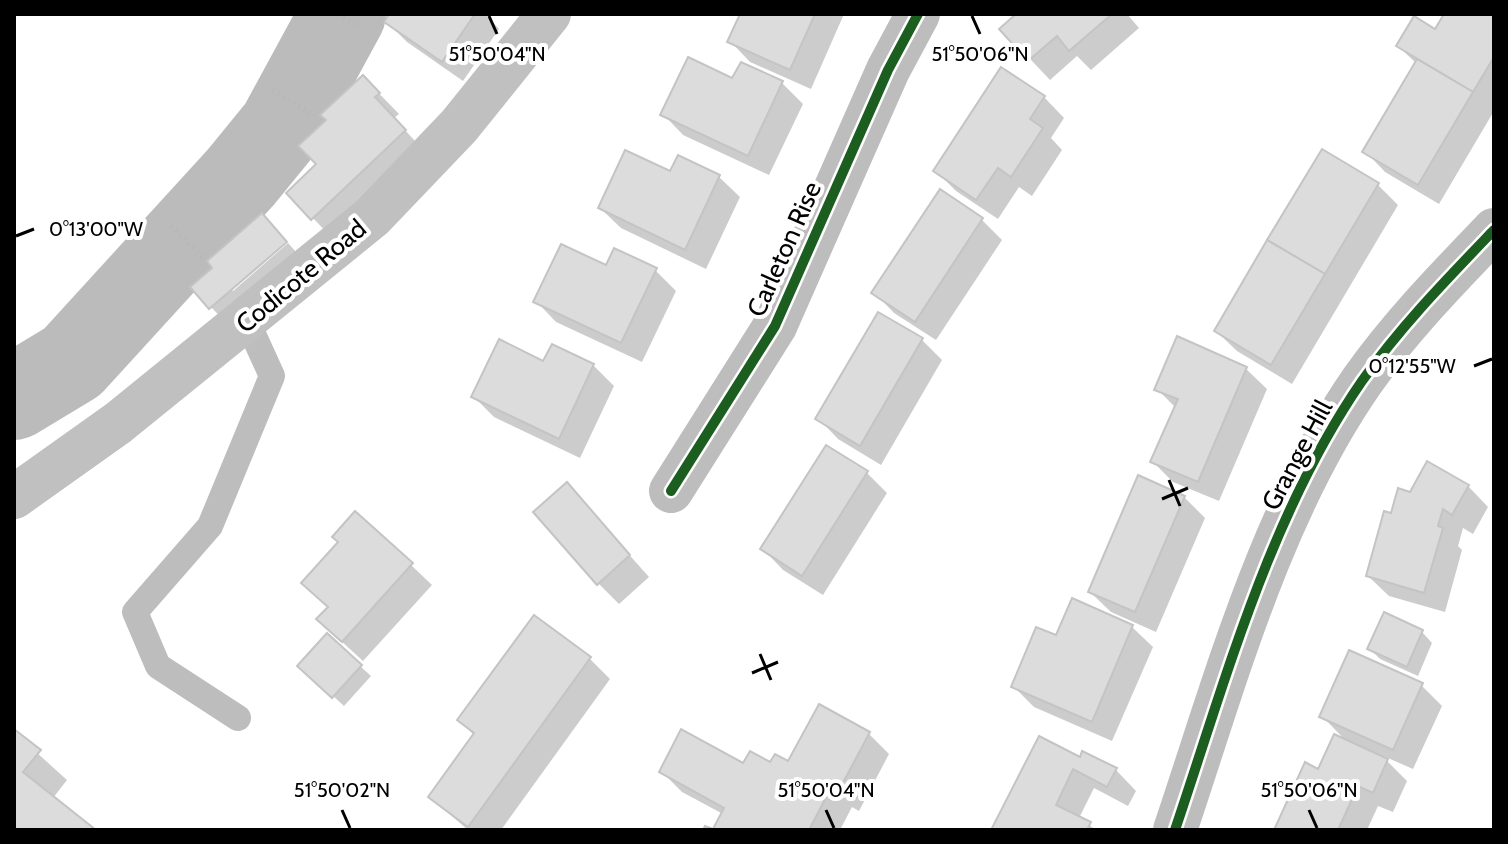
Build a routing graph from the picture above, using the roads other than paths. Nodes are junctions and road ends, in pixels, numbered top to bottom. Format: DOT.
graph roads {
  1 [pos="549,14"];
  2 [pos="918,14"];
  3 [pos="1494,230"];
  4 [pos="247,321"];
  5 [pos="671,491"];
  6 [pos="14,497"];
  7 [pos="238,718"];
  8 [pos="1175,830"];
  1 -- 4 [label="main road, Codicote Road"];
  2 -- 5 [label="street, Carleton Rise"];
  3 -- 8 [label="street, Grange Hill"];
  4 -- 6 [label="main road, Codicote Road"];
  4 -- 7 [label="lane"];
}
